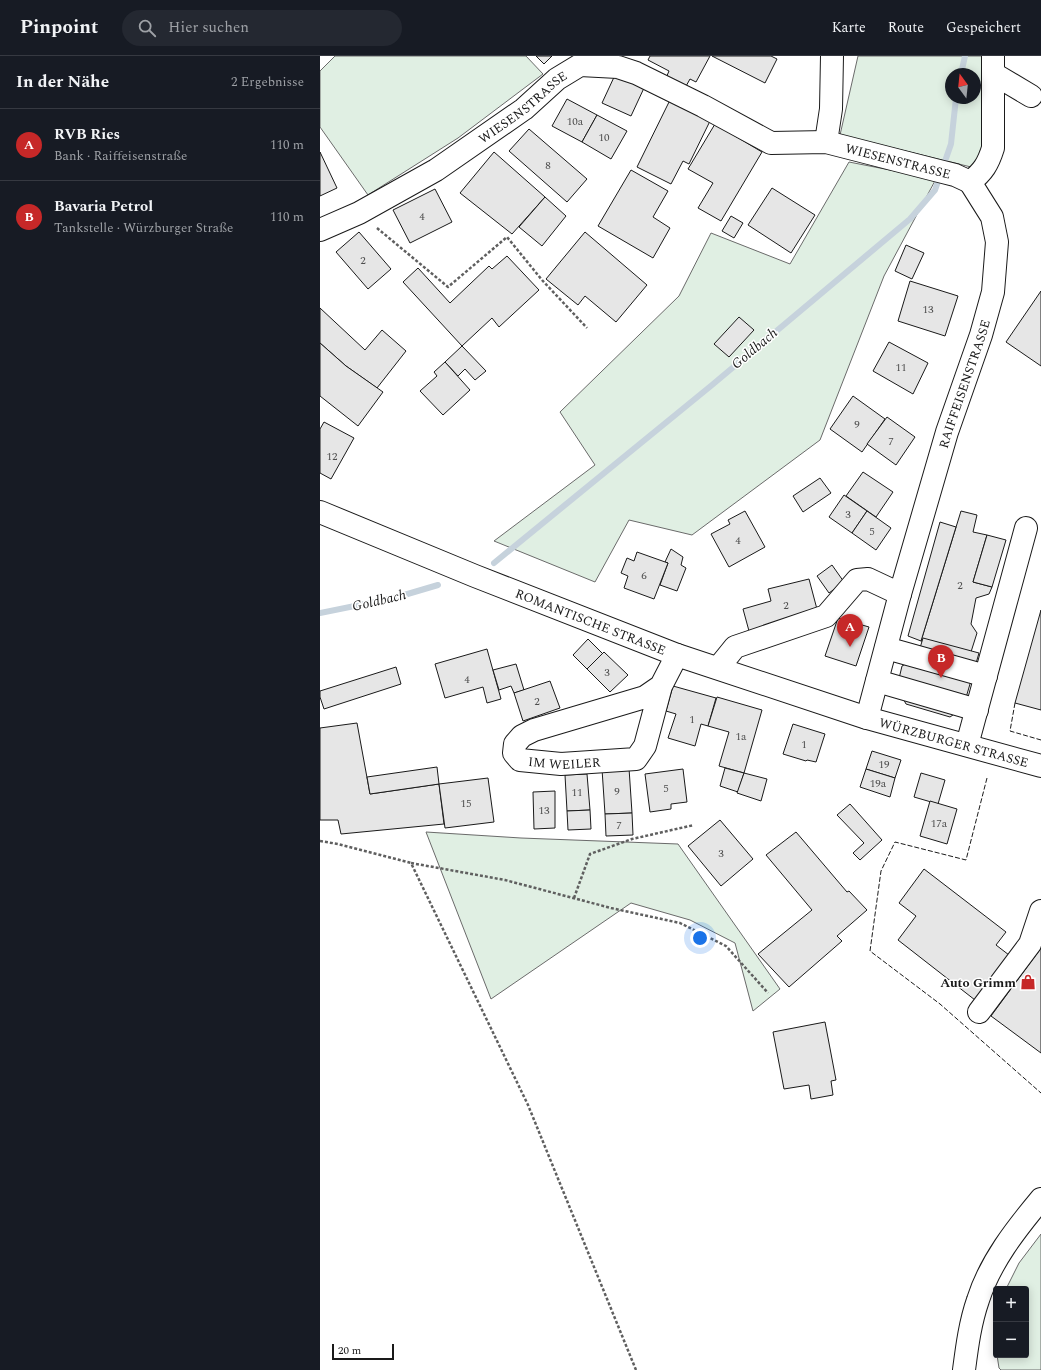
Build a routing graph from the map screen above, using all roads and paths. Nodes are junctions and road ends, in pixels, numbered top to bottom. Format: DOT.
graph roads {
  1 [pos="832,56"];
  2 [pos="993,65"];
  3 [pos="1031,96"];
  4 [pos="826,142"];
  5 [pos="954,175"];
  6 [pos="359,213"];
  7 [pos="320,230"];
  8 [pos="587,328"];
  9 [pos="320,512"];
  10 [pos="1026,528"];
  11 [pos="900,594"];
  12 [pos="886,648"];
  13 [pos="677,655"];
  14 [pos="718,668"];
  15 [pos="986,676"];
  16 [pos="877,681"];
  17 [pos="661,686"];
  18 [pos="977,710"];
  19 [pos="867,718"];
  20 [pos="967,745"];
  21 [pos="1041,766"];
  22 [pos="694,825"];
  23 [pos="320,841"];
  24 [pos="412,863"];
  25 [pos="574,898"];
  26 [pos="1041,911"];
  27 [pos="768,993"];
  28 [pos="979,1012"];
  29 [pos="1041,1199"];
  30 [pos="636,1370"];
  31 [pos="964,1370"];
  1 -- 4 [label="street"];
  2 -- 3 [label="street"];
  2 -- 5 [label="street"];
  4 -- 5 [label="street, WIESENSTRASSE"];
  4 -- 6 [label="street, WIESENSTRASSE"];
  5 -- 11 [label="street, RAIFFEISENSTRASSE"];
  6 -- 7 [label="street, WIESENSTRASSE"];
  6 -- 8 [label="path"];
  9 -- 13 [label="street, ROMANTISCHE STRASSE"];
  10 -- 15 [label="street"];
  11 -- 12 [label="street, RAIFFEISENSTRASSE"];
  11 -- 14 [label="street"];
  12 -- 15 [label="street"];
  12 -- 16 [label="street, RAIFFEISENSTRASSE"];
  13 -- 14 [label="street, ROMANTISCHE STRASSE"];
  13 -- 17 [label="street, IM WEILER"];
  14 -- 19 [label="street, ROMANTISCHE STRASSE"];
  15 -- 18 [label="street"];
  16 -- 18 [label="street"];
  16 -- 19 [label="street, RAIFFEISENSTRASSE"];
  17 -- 17 [label="street, IM WEILER"];
  18 -- 20 [label="street"];
  19 -- 20 [label="street, WÜRZBURGER STRASSE"];
  20 -- 21 [label="street, WÜRZBURGER STRASSE"];
  22 -- 25 [label="path"];
  23 -- 24 [label="path"];
  24 -- 25 [label="path"];
  24 -- 30 [label="path"];
  25 -- 27 [label="path"];
  26 -- 28 [label="street"];
  29 -- 31 [label="street"];
}
